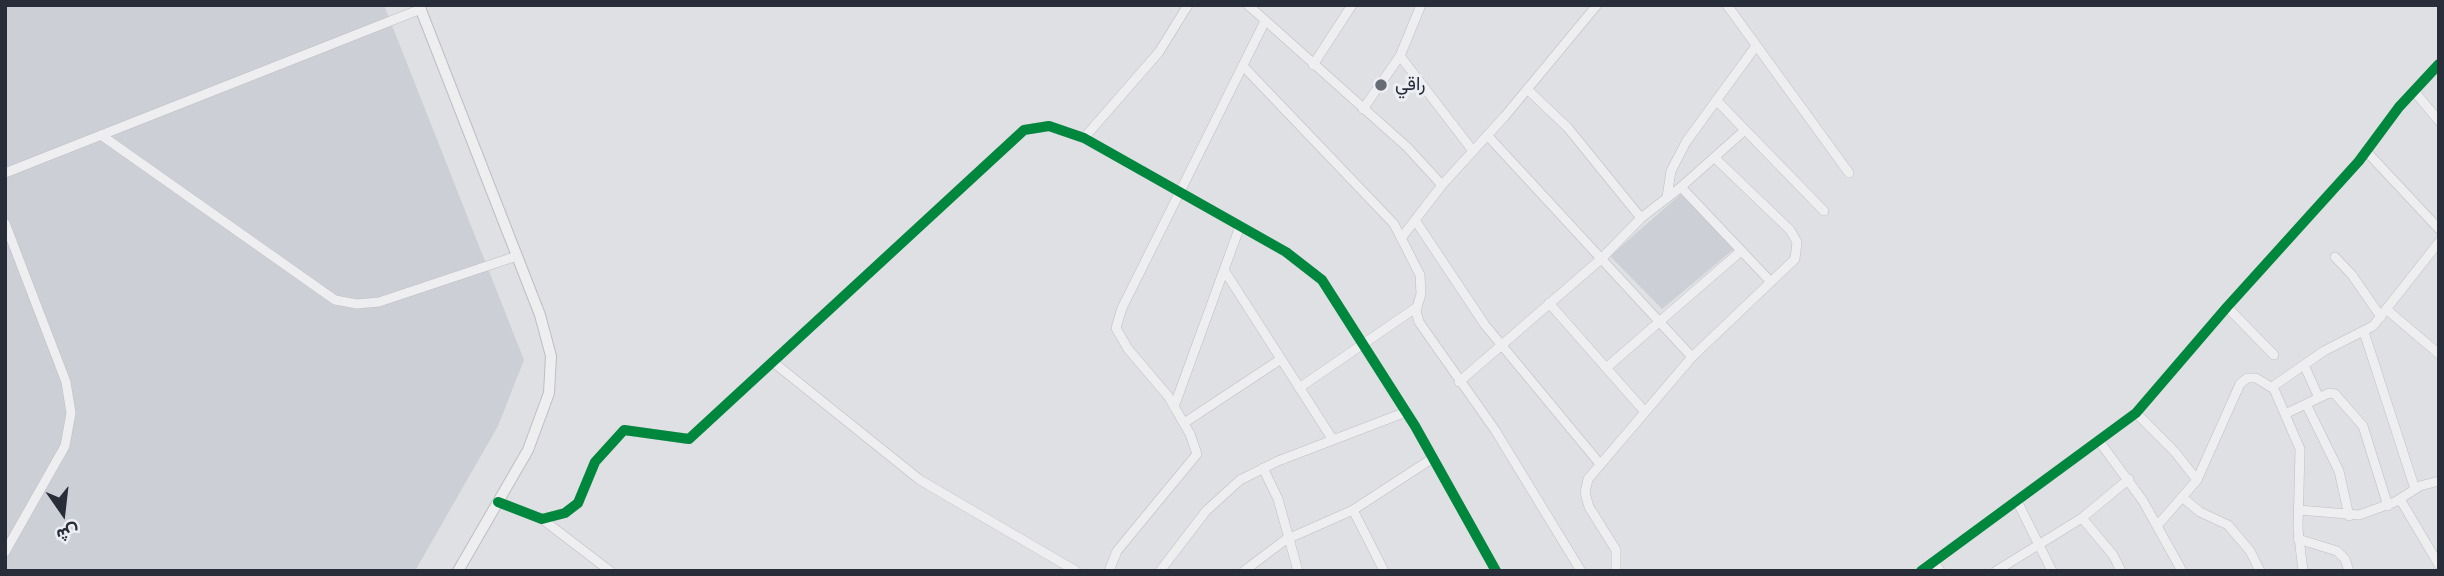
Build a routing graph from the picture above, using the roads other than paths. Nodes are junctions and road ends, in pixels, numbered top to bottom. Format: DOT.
graph roads {
  1 [pos="1188,5"];
  2 [pos="1248,5"];
  3 [pos="1265,5"];
  4 [pos="1352,5"];
  5 [pos="1421,5"];
  6 [pos="1597,5"];
  7 [pos="1727,5"];
  8 [pos="420,7"];
  9 [pos="1262,18"];
  10 [pos="1756,46"];
  11 [pos="1400,56"];
  12 [pos="2439,64"];
  13 [pos="1313,65"];
  14 [pos="1243,66"];
  15 [pos="1527,89"];
  16 [pos="2414,91"];
  17 [pos="1716,100"];
  18 [pos="1363,109"];
  19 [pos="2439,121"];
  20 [pos="1745,130"];
  21 [pos="101,135"];
  22 [pos="1487,135"];
  23 [pos="1084,138"];
  24 [pos="1473,150"];
  25 [pos="2366,151"];
  26 [pos="1715,158"];
  27 [pos="5,173"];
  28 [pos="1849,173"];
  29 [pos="1442,185"];
  30 [pos="1681,187"];
  31 [pos="1179,192"];
  32 [pos="1667,197"];
  33 [pos="1824,211"];
  34 [pos="1641,218"];
  35 [pos="1415,220"];
  36 [pos="5,223"];
  37 [pos="1240,226"];
  38 [pos="2439,229"];
  39 [pos="1402,237"];
  40 [pos="2439,242"];
  41 [pos="1741,251"];
  42 [pos="517,256"];
  43 [pos="2334,257"];
  44 [pos="1601,259"];
  45 [pos="1224,270"];
  46 [pos="1771,282"];
  47 [pos="1549,303"];
  48 [pos="1417,307"];
  49 [pos="2227,307"];
  50 [pos="2384,313"];
  51 [pos="1659,322"];
  52 [pos="2364,332"];
  53 [pos="1363,345"];
  54 [pos="1502,345"];
  55 [pos="2439,354"];
  56 [pos="2274,355"];
  57 [pos="1692,357"];
  58 [pos="1281,359"];
  59 [pos="773,362"];
  60 [pos="2304,365"];
  61 [pos="1606,368"];
  62 [pos="1459,382"];
  63 [pos="2272,387"];
  64 [pos="1299,388"];
  65 [pos="2319,398"];
  66 [pos="2306,404"];
  67 [pos="1174,407"];
  68 [pos="1645,411"];
  69 [pos="1406,412"];
  70 [pos="2136,413"];
  71 [pos="2285,414"];
  72 [pos="1184,423"];
  73 [pos="1333,440"];
  74 [pos="2099,441"];
  75 [pos="1433,458"];
  76 [pos="1600,464"];
  77 [pos="1263,468"];
  78 [pos="2129,479"];
  79 [pos="2196,480"];
  80 [pos="2438,482"];
  81 [pos="2415,489"];
  82 [pos="2182,497"];
  83 [pos="2400,499"];
  84 [pos="2017,501"];
  85 [pos="498,502"];
  86 [pos="2388,506"];
  87 [pos="1353,510"];
  88 [pos="2299,510"];
  89 [pos="2349,516"];
  90 [pos="2082,518"];
  91 [pos="542,519"];
  92 [pos="2157,526"];
  93 [pos="1289,538"];
  94 [pos="2298,539"];
  95 [pos="2040,545"];
  96 [pos="5,552"];
  97 [pos="1934,562"];
  98 [pos="2439,565"];
  99 [pos="458,571"];
  100 [pos="610,571"];
  101 [pos="1076,571"];
  102 [pos="1109,571"];
  103 [pos="1160,571"];
  104 [pos="1244,571"];
  105 [pos="1298,571"];
  106 [pos="1384,571"];
  107 [pos="1496,571"];
  108 [pos="1581,571"];
  109 [pos="1616,571"];
  110 [pos="1921,571"];
  111 [pos="1940,571"];
  112 [pos="1996,571"];
  113 [pos="2052,571"];
  114 [pos="2121,571"];
  115 [pos="2182,571"];
  116 [pos="2260,571"];
  117 [pos="2303,571"];
  118 [pos="2349,571"];
  1 -- 23 [label="street"];
  2 -- 9 [label="street"];
  3 -- 9 [label="street"];
  4 -- 13 [label="street"];
  5 -- 11 [label="street"];
  6 -- 15 [label="street"];
  7 -- 10 [label="street"];
  8 -- 21 [label="street"];
  8 -- 42 [label="street"];
  9 -- 13 [label="street"];
  9 -- 14 [label="street"];
  10 -- 17 [label="street"];
  10 -- 28 [label="street"];
  11 -- 18 [label="street"];
  11 -- 24 [label="street"];
  12 -- 16 [label="street"];
  13 -- 18 [label="street"];
  14 -- 31 [label="street"];
  14 -- 39 [label="street"];
  15 -- 22 [label="street"];
  15 -- 34 [label="street"];
  16 -- 19 [label="street"];
  16 -- 25 [label="street"];
  17 -- 20 [label="street"];
  17 -- 32 [label="street"];
  18 -- 29 [label="street"];
  20 -- 26 [label="street"];
  20 -- 33 [label="street"];
  21 -- 27 [label="street"];
  21 -- 42 [label="street"];
  22 -- 24 [label="street"];
  22 -- 44 [label="street"];
  23 -- 31 [label="street"];
  23 -- 59 [label="street"];
  24 -- 29 [label="street"];
  25 -- 38 [label="street"];
  25 -- 49 [label="street"];
  26 -- 30 [label="street"];
  26 -- 46 [label="street"];
  29 -- 35 [label="street"];
  30 -- 32 [label="street"];
  30 -- 41 [label="street"];
  31 -- 37 [label="street"];
  31 -- 67 [label="street"];
  32 -- 34 [label="street"];
  34 -- 44 [label="street"];
  35 -- 39 [label="street"];
  35 -- 54 [label="street"];
  36 -- 96 [label="street"];
  37 -- 45 [label="street"];
  37 -- 53 [label="street"];
  39 -- 48 [label="street"];
  40 -- 50 [label="street"];
  41 -- 46 [label="street"];
  41 -- 51 [label="street"];
  42 -- 85 [label="street"];
  43 -- 50 [label="street"];
  44 -- 47 [label="street"];
  44 -- 51 [label="street"];
  45 -- 58 [label="street"];
  45 -- 67 [label="street"];
  46 -- 57 [label="street"];
  47 -- 54 [label="street"];
  47 -- 61 [label="street"];
  48 -- 53 [label="street"];
  48 -- 62 [label="street"];
  49 -- 56 [label="street"];
  49 -- 70 [label="street"];
  50 -- 52 [label="street"];
  50 -- 55 [label="street"];
  51 -- 57 [label="street"];
  51 -- 61 [label="street"];
  52 -- 60 [label="street"];
  52 -- 81 [label="street"];
  53 -- 64 [label="street"];
  53 -- 69 [label="street"];
  54 -- 62 [label="street"];
  54 -- 76 [label="street"];
  57 -- 68 [label="street"];
  58 -- 64 [label="street"];
  58 -- 72 [label="street"];
  59 -- 91 [label="street"];
  59 -- 101 [label="street"];
  60 -- 63 [label="street"];
  60 -- 65 [label="street"];
  61 -- 68 [label="street"];
  62 -- 108 [label="street"];
  63 -- 71 [label="street"];
  63 -- 79 [label="street"];
  64 -- 73 [label="street"];
  65 -- 66 [label="street"];
  65 -- 86 [label="street"];
  66 -- 71 [label="street"];
  66 -- 89 [label="street"];
  67 -- 72 [label="street"];
  68 -- 76 [label="street"];
  69 -- 73 [label="street"];
  69 -- 75 [label="street"];
  70 -- 74 [label="street"];
  70 -- 79 [label="street"];
  71 -- 88 [label="street"];
  72 -- 102 [label="street"];
  73 -- 77 [label="street"];
  74 -- 78 [label="street"];
  74 -- 84 [label="street"];
  75 -- 87 [label="street"];
  75 -- 107 [label="street"];
  76 -- 109 [label="street"];
  77 -- 93 [label="street"];
  77 -- 103 [label="street"];
  78 -- 90 [label="street"];
  78 -- 92 [label="street"];
  79 -- 82 [label="street"];
  80 -- 81 [label="street"];
  81 -- 83 [label="street"];
  82 -- 92 [label="street"];
  82 -- 116 [label="street"];
  83 -- 86 [label="street"];
  83 -- 98 [label="street"];
  84 -- 95 [label="street"];
  84 -- 97 [label="street"];
  85 -- 91 [label="street"];
  85 -- 99 [label="street"];
  86 -- 89 [label="street"];
  87 -- 93 [label="street"];
  87 -- 106 [label="street"];
  88 -- 89 [label="street"];
  88 -- 94 [label="street"];
  90 -- 95 [label="street"];
  90 -- 114 [label="street"];
  91 -- 100 [label="street"];
  92 -- 115 [label="street"];
  93 -- 104 [label="street"];
  93 -- 105 [label="street"];
  94 -- 117 [label="street"];
  94 -- 118 [label="street"];
  95 -- 112 [label="street"];
  95 -- 113 [label="street"];
  97 -- 110 [label="street"];
  97 -- 111 [label="street"];
}
